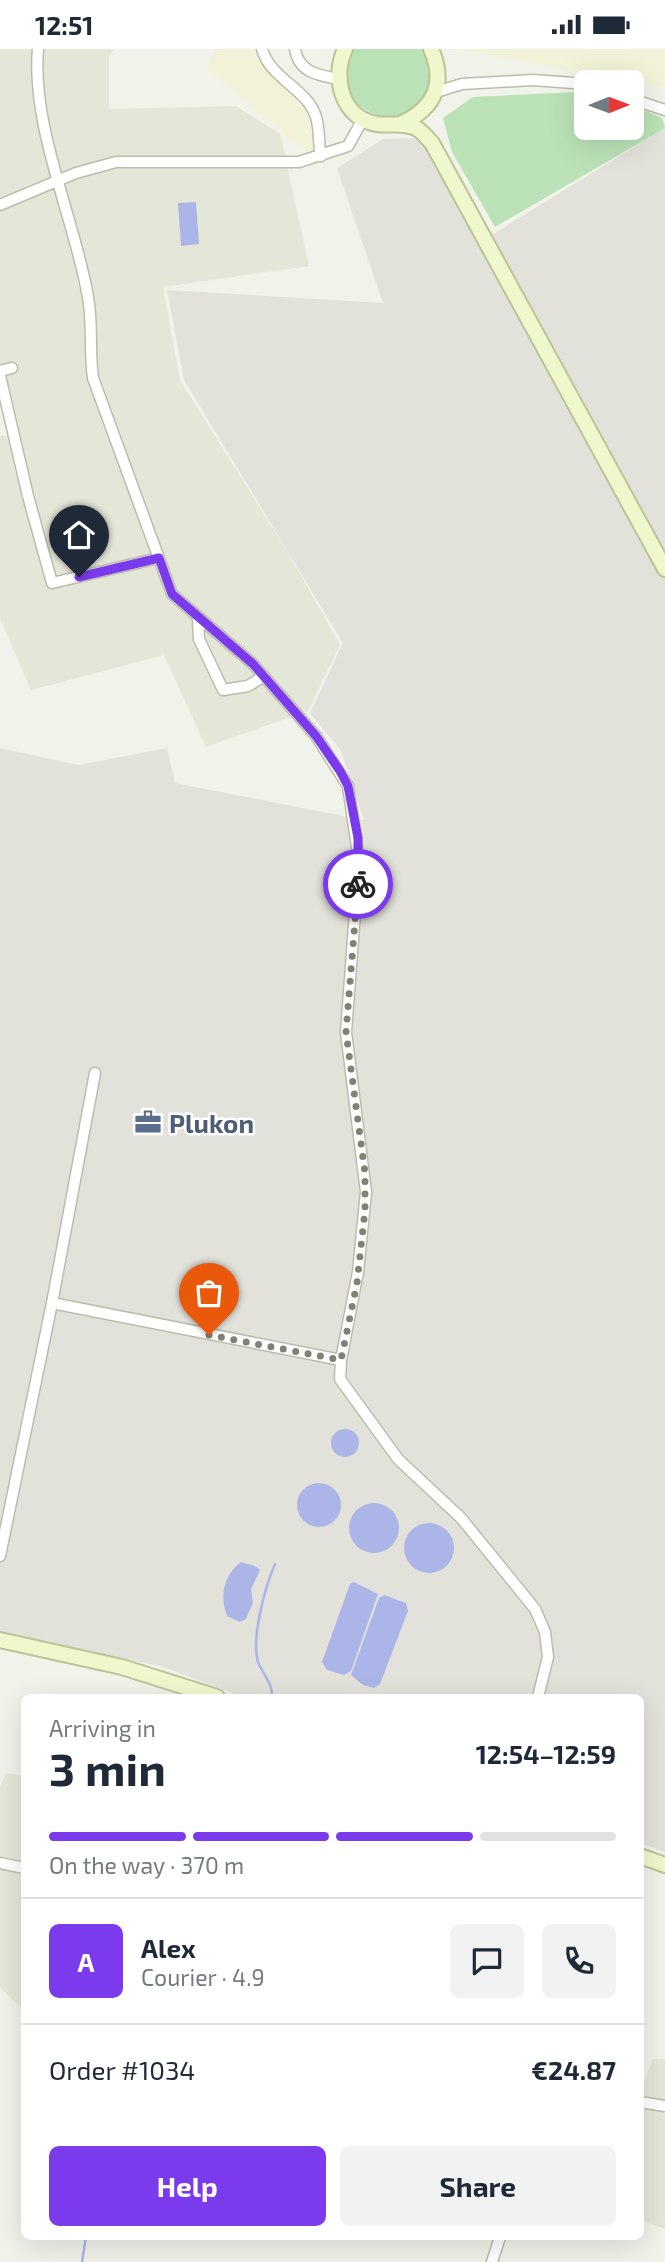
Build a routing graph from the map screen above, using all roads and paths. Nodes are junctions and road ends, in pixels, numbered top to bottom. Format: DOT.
graph roads {
  1 [pos="38,49"];
  2 [pos="262,49"];
  3 [pos="295,49"];
  4 [pos="345,49"];
  5 [pos="431,49"];
  6 [pos="439,74"];
  7 [pos="338,79"];
  8 [pos="574,83"];
  9 [pos="462,84"];
  10 [pos="436,92"];
  11 [pos="644,103"];
  12 [pos="427,106"];
  13 [pos="665,110"];
  14 [pos="363,119"];
  15 [pos="402,123"];
  16 [pos="432,143"];
  17 [pos="320,156"];
  18 [pos="57,180"];
  19 [pos="0,205"];
  20 [pos="12,367"];
  21 [pos="0,373"];
  22 [pos="159,558"];
  23 [pos="665,569"];
  24 [pos="198,619"];
  25 [pos="264,676"];
  26 [pos="95,1073"];
  27 [pos="52,1303"];
  28 [pos="341,1360"];
  29 [pos="0,1556"];
  30 [pos="0,1640"];
  31 [pos="208,1694"];
  32 [pos="539,1694"];
  33 [pos="644,1857"];
  34 [pos="0,1863"];
  35 [pos="665,1865"];
  36 [pos="21,1867"];
  37 [pos="644,2103"];
  38 [pos="665,2106"];
  39 [pos="499,2240"];
  40 [pos="492,2262"];
  1 -- 18 [label="street"];
  2 -- 17 [label="street"];
  3 -- 7 [label="street"];
  4 -- 7 [label="main road"];
  5 -- 6 [label="main road"];
  6 -- 9 [label="street"];
  6 -- 10 [label="main road"];
  7 -- 14 [label="main road"];
  8 -- 9 [label="street"];
  9 -- 10 [label="street"];
  10 -- 12 [label="main road"];
  11 -- 13 [label="street"];
  12 -- 15 [label="main road"];
  12 -- 16 [label="main road"];
  14 -- 15 [label="main road"];
  14 -- 17 [label="street"];
  15 -- 16 [label="main road"];
  16 -- 23 [label="main road"];
  17 -- 18 [label="street"];
  18 -- 19 [label="street"];
  18 -- 22 [label="street"];
  20 -- 21 [label="street"];
  21 -- 22 [label="street"];
  22 -- 24 [label="street"];
  24 -- 25 [label="street"];
  24 -- 25 [label="street"];
  25 -- 28 [label="street"];
  26 -- 27 [label="street"];
  27 -- 28 [label="street"];
  27 -- 29 [label="street"];
  28 -- 32 [label="street"];
  30 -- 31 [label="main road"];
  33 -- 35 [label="main road"];
  34 -- 36 [label="street"];
  37 -- 38 [label="street"];
  39 -- 40 [label="street"];
}
